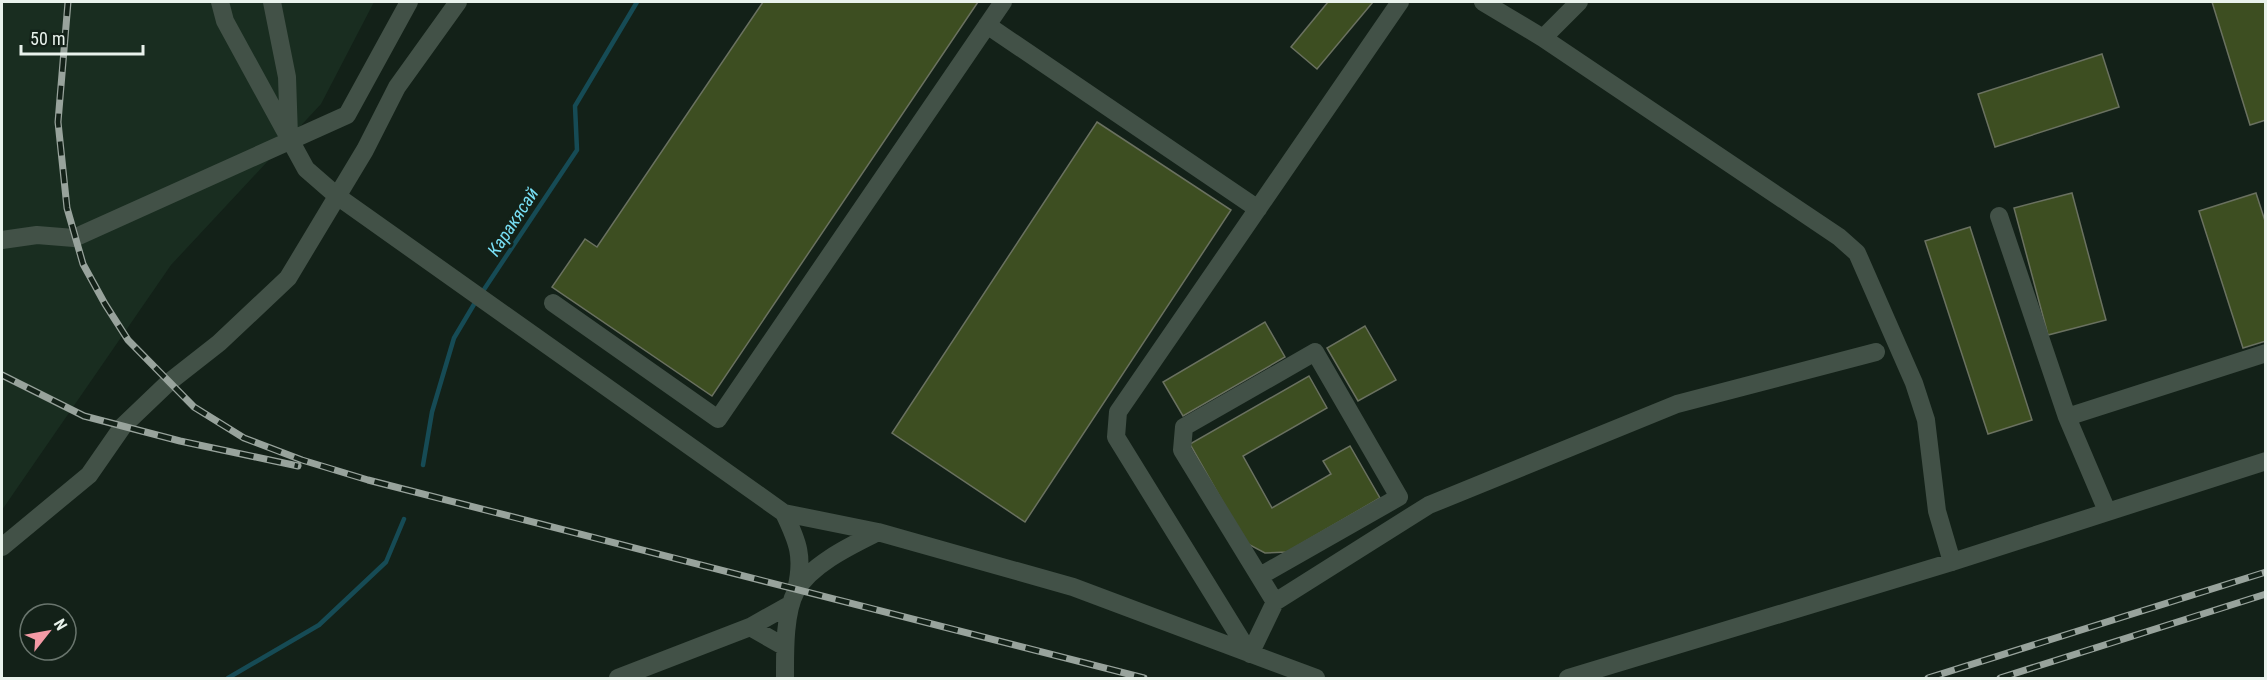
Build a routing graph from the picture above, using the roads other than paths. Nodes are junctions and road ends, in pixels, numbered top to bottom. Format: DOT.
graph roads {
  1 [pos="220,2"];
  2 [pos="272,2"];
  3 [pos="409,2"];
  4 [pos="458,2"];
  5 [pos="1003,2"];
  6 [pos="1400,2"];
  7 [pos="1483,2"];
  8 [pos="1579,2"];
  9 [pos="987,25"];
  10 [pos="1543,38"];
  11 [pos="289,141"];
  12 [pos="337,196"];
  13 [pos="1258,209"];
  14 [pos="1999,216"];
  15 [pos="2,240"];
  16 [pos="553,303"];
  17 [pos="1876,352"];
  18 [pos="2265,353"];
  19 [pos="2067,417"];
  20 [pos="2265,461"];
  21 [pos="2107,511"];
  22 [pos="784,513"];
  23 [pos="878,532"];
  24 [pos="2,547"];
  25 [pos="1952,562"];
  26 [pos="1260,576"];
  27 [pos="794,597"];
  28 [pos="1275,602"];
  29 [pos="750,627"];
  30 [pos="785,646"];
  31 [pos="1250,654"];
  32 [pos="618,678"];
  33 [pos="785,678"];
  34 [pos="1316,678"];
  35 [pos="1568,678"];
  1 -- 11 [label="street"];
  2 -- 11 [label="street"];
  3 -- 11 [label="street"];
  4 -- 12 [label="street"];
  5 -- 9 [label="street"];
  6 -- 13 [label="street"];
  7 -- 10 [label="street"];
  8 -- 10 [label="street"];
  9 -- 13 [label="street"];
  9 -- 16 [label="street"];
  10 -- 25 [label="street"];
  11 -- 12 [label="street"];
  11 -- 15 [label="street"];
  12 -- 22 [label="street"];
  12 -- 24 [label="street"];
  13 -- 31 [label="street"];
  14 -- 19 [label="street"];
  17 -- 28 [label="street"];
  18 -- 19 [label="street"];
  19 -- 21 [label="street"];
  20 -- 21 [label="street"];
  21 -- 25 [label="street"];
  22 -- 23 [label="street"];
  22 -- 27 [label="street"];
  23 -- 27 [label="street"];
  23 -- 31 [label="street"];
  25 -- 35 [label="street"];
  26 -- 26 [label="street"];
  26 -- 28 [label="street"];
  27 -- 29 [label="street"];
  27 -- 30 [label="street"];
  28 -- 31 [label="street"];
  29 -- 30 [label="street"];
  29 -- 32 [label="street"];
  30 -- 33 [label="street"];
  31 -- 34 [label="street"];
}
